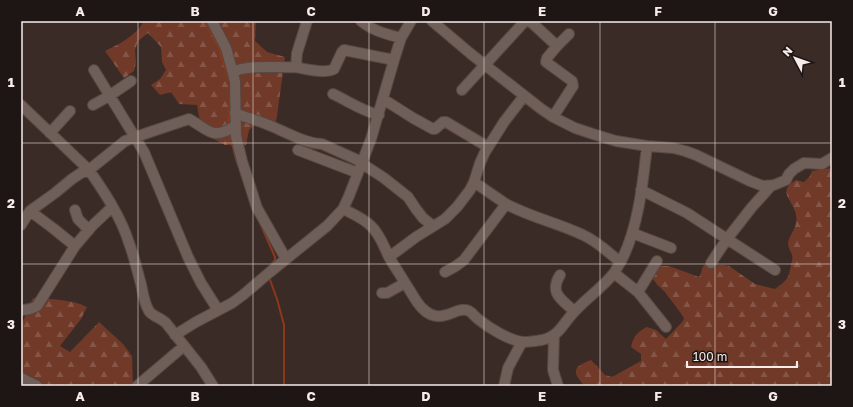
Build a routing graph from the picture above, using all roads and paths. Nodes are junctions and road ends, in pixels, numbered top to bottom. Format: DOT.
graph roads {
  1 [pos="212,21"];
  2 [pos="307,21"];
  3 [pos="361,21"];
  4 [pos="411,21"];
  5 [pos="432,21"];
  6 [pos="525,21"];
  7 [pos="530,21"];
  8 [pos="569,34"];
  9 [pos="401,38"];
  10 [pos="557,46"];
  11 [pos="394,60"];
  12 [pos="485,66"];
  13 [pos="296,67"];
  14 [pos="94,70"];
  15 [pos="234,73"];
  16 [pos="131,81"];
  17 [pos="462,90"];
  18 [pos="333,94"];
  19 [pos="109,96"];
  20 [pos="524,96"];
  21 [pos="383,99"];
  22 [pos="21,105"];
  23 [pos="93,105"];
  24 [pos="70,111"];
  25 [pos="236,113"];
  26 [pos="379,115"];
  27 [pos="553,117"];
  28 [pos="235,126"];
  29 [pos="50,133"];
  30 [pos="134,137"];
  31 [pos="647,146"];
  32 [pos="488,147"];
  33 [pos="298,150"];
  34 [pos="832,158"];
  35 [pos="362,163"];
  36 [pos="89,170"];
  37 [pos="358,174"];
  38 [pos="474,182"];
  39 [pos="771,186"];
  40 [pos="641,190"];
  41 [pos="506,204"];
  42 [pos="112,207"];
  43 [pos="343,209"];
  44 [pos="75,210"];
  45 [pos="30,211"];
  46 [pos="21,225"];
  47 [pos="433,226"];
  48 [pos="89,230"];
  49 [pos="632,233"];
  50 [pos="727,239"];
  51 [pos="74,246"];
  52 [pos="671,248"];
  53 [pos="389,257"];
  54 [pos="286,259"];
  55 [pos="657,261"];
  56 [pos="620,262"];
  57 [pos="711,263"];
  58 [pos="775,270"];
  59 [pos="445,272"];
  60 [pos="614,273"];
  61 [pos="560,275"];
  62 [pos="405,283"];
  63 [pos="638,292"];
  64 [pos="382,294"];
  65 [pos="21,310"];
  66 [pos="218,310"];
  67 [pos="574,311"];
  68 [pos="666,327"];
  69 [pos="175,335"];
  70 [pos="554,335"];
  71 [pos="522,342"];
  72 [pos="184,346"];
  73 [pos="21,378"];
  74 [pos="37,386"];
  75 [pos="138,386"];
  76 [pos="213,386"];
  77 [pos="504,386"];
  78 [pos="558,386"];
  1 -- 15 [label="street"];
  2 -- 13 [label="street"];
  3 -- 9 [label="street"];
  4 -- 9 [label="street"];
  5 -- 12 [label="street"];
  6 -- 12 [label="street"];
  7 -- 10 [label="street"];
  8 -- 10 [label="street"];
  9 -- 11 [label="street"];
  10 -- 27 [label="street"];
  11 -- 13 [label="street"];
  11 -- 21 [label="street"];
  12 -- 17 [label="street"];
  12 -- 20 [label="street"];
  13 -- 15 [label="street"];
  14 -- 19 [label="street"];
  15 -- 25 [label="street"];
  16 -- 19 [label="street"];
  18 -- 26 [label="street"];
  19 -- 23 [label="street"];
  19 -- 30 [label="street"];
  20 -- 27 [label="street"];
  20 -- 32 [label="street"];
  21 -- 26 [label="street"];
  21 -- 32 [label="street"];
  22 -- 29 [label="street"];
  24 -- 29 [label="street"];
  25 -- 28 [label="street"];
  25 -- 35 [label="street"];
  26 -- 35 [label="street"];
  27 -- 31 [label="street"];
  28 -- 30 [label="street"];
  28 -- 54 [label="street"];
  29 -- 36 [label="street"];
  30 -- 36 [label="street"];
  30 -- 66 [label="street"];
  31 -- 39 [label="street"];
  31 -- 40 [label="street"];
  32 -- 38 [label="street"];
  33 -- 37 [label="street"];
  34 -- 39 [label="street"];
  35 -- 37 [label="street"];
  35 -- 47 [label="street"];
  36 -- 42 [label="street"];
  36 -- 45 [label="street"];
  37 -- 43 [label="street"];
  38 -- 41 [label="street"];
  38 -- 47 [label="street"];
  39 -- 50 [label="street"];
  40 -- 49 [label="street"];
  40 -- 50 [label="street"];
  41 -- 56 [label="street"];
  41 -- 59 [label="street"];
  42 -- 48 [label="street"];
  42 -- 69 [label="street"];
  43 -- 53 [label="street"];
  43 -- 54 [label="street"];
  44 -- 48 [label="street"];
  45 -- 46 [label="street"];
  45 -- 51 [label="street"];
  47 -- 53 [label="street"];
  48 -- 51 [label="street"];
  49 -- 52 [label="street"];
  49 -- 56 [label="street"];
  50 -- 57 [label="street"];
  50 -- 58 [label="street"];
  51 -- 65 [label="street"];
  53 -- 62 [label="street"];
  54 -- 66 [label="street"];
  55 -- 63 [label="street"];
  56 -- 60 [label="street"];
  60 -- 63 [label="street"];
  60 -- 67 [label="street"];
  61 -- 67 [label="street"];
  62 -- 64 [label="street"];
  62 -- 71 [label="street"];
  63 -- 68 [label="street"];
  66 -- 69 [label="street"];
  67 -- 70 [label="street"];
  69 -- 72 [label="street"];
  70 -- 71 [label="street"];
  70 -- 78 [label="street"];
  71 -- 77 [label="street"];
  72 -- 75 [label="street"];
  72 -- 76 [label="street"];
  73 -- 74 [label="street"];
}
